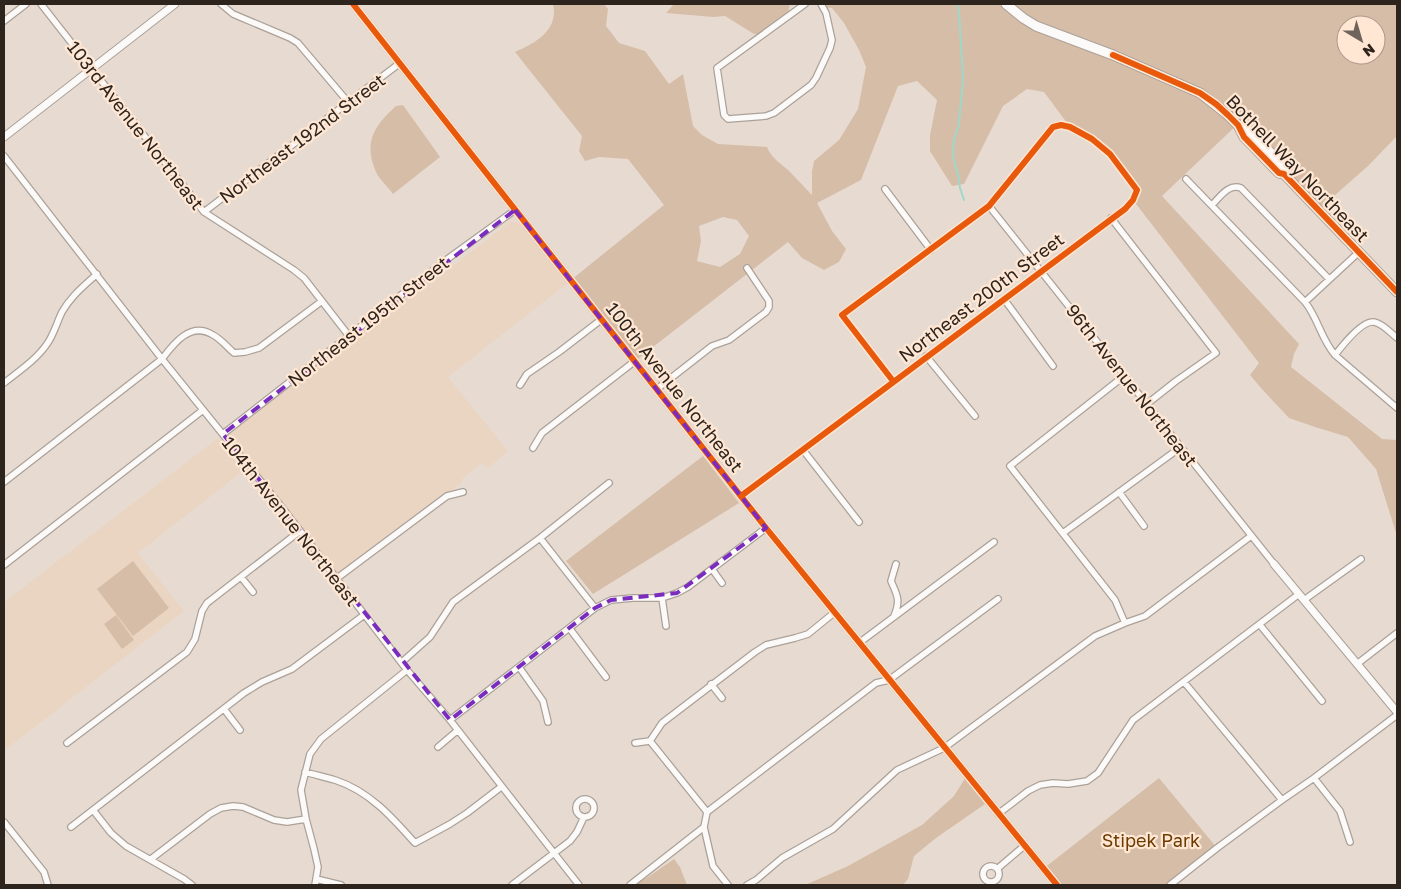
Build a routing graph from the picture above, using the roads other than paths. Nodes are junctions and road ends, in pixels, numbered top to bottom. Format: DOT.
graph roads {
  1 [pos="26,4"];
  2 [pos="41,4"];
  3 [pos="175,4"];
  4 [pos="221,4"];
  5 [pos="353,4"];
  6 [pos="805,4"];
  7 [pos="821,4"];
  8 [pos="1007,4"];
  9 [pos="4,21"];
  10 [pos="400,63"];
  11 [pos="91,69"];
  12 [pos="348,102"];
  13 [pos="4,137"];
  14 [pos="4,156"];
  15 [pos="1186,179"];
  16 [pos="885,189"];
  17 [pos="1212,205"];
  18 [pos="989,206"];
  19 [pos="515,210"];
  20 [pos="204,212"];
  21 [pos="1112,218"];
  22 [pos="930,250"];
  23 [pos="1358,252"];
  24 [pos="747,268"];
  25 [pos="1041,271"];
  26 [pos="97,274"];
  27 [pos="1329,280"];
  28 [pos="1397,292"];
  29 [pos="1004,299"];
  30 [pos="322,301"];
  31 [pos="1305,302"];
  32 [pos="602,319"];
  33 [pos="349,336"];
  34 [pos="1397,338"];
  35 [pos="1335,355"];
  36 [pos="926,356"];
  37 [pos="162,359"];
  38 [pos="635,361"];
  39 [pos="1053,366"];
  40 [pos="1124,376"];
  41 [pos="893,381"];
  42 [pos="4,383"];
  43 [pos="520,385"];
  44 [pos="657,389"];
  45 [pos="1147,404"];
  46 [pos="1397,408"];
  47 [pos="203,410"];
  48 [pos="975,416"];
  49 [pos="223,434"];
  50 [pos="1181,447"];
  51 [pos="533,448"];
  52 [pos="803,450"];
  53 [pos="4,482"];
  54 [pos="610,483"];
  55 [pos="463,492"];
  56 [pos="1118,492"];
  57 [pos="740,496"];
  58 [pos="859,522"];
  59 [pos="1144,526"];
  60 [pos="766,528"];
  61 [pos="300,531"];
  62 [pos="1063,533"];
  63 [pos="1252,536"];
  64 [pos="540,538"];
  65 [pos="994,542"];
  66 [pos="1360,559"];
  67 [pos="896,564"];
  68 [pos="1274,564"];
  69 [pos="4,565"];
  70 [pos="712,569"];
  71 [pos="241,577"];
  72 [pos="336,579"];
  73 [pos="722,583"];
  74 [pos="253,592"];
  75 [pos="1302,597"];
  76 [pos="662,598"];
  77 [pos="998,599"];
  78 [pos="595,608"];
  79 [pos="835,612"];
  80 [pos="364,615"];
  81 [pos="893,618"];
  82 [pos="1125,622"];
  83 [pos="1260,625"];
  84 [pos="666,626"];
  85 [pos="570,629"];
  86 [pos="1397,633"];
  87 [pos="859,643"];
  88 [pos="402,662"];
  89 [pos="1357,664"];
  90 [pos="519,667"];
  91 [pos="407,670"];
  92 [pos="606,676"];
  93 [pos="888,680"];
  94 [pos="1184,682"];
  95 [pos="711,684"];
  96 [pos="722,698"];
  97 [pos="1322,701"];
  98 [pos="224,709"];
  99 [pos="1397,714"];
  100 [pos="450,720"];
  101 [pos="548,722"];
  102 [pos="240,730"];
  103 [pos="458,730"];
  104 [pos="650,741"];
  105 [pos="67,743"];
  106 [pos="635,743"];
  107 [pos="438,747"];
  108 [pos="944,748"];
  109 [pos="304,772"];
  110 [pos="1314,778"];
  111 [pos="501,787"];
  112 [pos="1282,800"];
  113 [pos="93,810"];
  114 [pos="707,812"];
  115 [pos="998,814"];
  116 [pos="584,817"];
  117 [pos="306,819"];
  118 [pos="4,822"];
  119 [pos="71,827"];
  120 [pos="704,827"];
  121 [pos="1350,842"];
  122 [pos="1024,846"];
  123 [pos="554,853"];
  124 [pos="151,859"];
  125 [pos="997,869"];
  126 [pos="316,882"];
  127 [pos="48,885"];
  128 [pos="192,885"];
  129 [pos="341,885"];
  130 [pos="512,885"];
  131 [pos="579,885"];
  132 [pos="630,885"];
  133 [pos="728,885"];
  134 [pos="747,885"];
  135 [pos="1057,885"];
  136 [pos="1170,885"];
  1 -- 9 [label="street"];
  2 -- 11 [label="street, 103rd Avenue Northeast"];
  3 -- 11 [label="street"];
  4 -- 12 [label="street"];
  5 -- 10 [label="street, 100th Avenue Northeast"];
  6 -- 7 [label="street"];
  8 -- 23 [label="main road, Bothell Way Northeast"];
  10 -- 12 [label="street, Northeast 192nd Street"];
  10 -- 19 [label="street, 100th Avenue Northeast"];
  11 -- 13 [label="street"];
  11 -- 20 [label="street, 103rd Avenue Northeast"];
  12 -- 20 [label="street, Northeast 192nd Street"];
  14 -- 26 [label="street, 104th Avenue Northeast"];
  15 -- 17 [label="street"];
  16 -- 22 [label="street"];
  17 -- 27 [label="street"];
  17 -- 31 [label="street"];
  18 -- 21 [label="street, Northeast 200th Street"];
  18 -- 22 [label="street"];
  18 -- 25 [label="street, 96th Avenue Northeast"];
  19 -- 32 [label="street, 100th Avenue Northeast"];
  19 -- 33 [label="street, Northeast 195th Street"];
  20 -- 30 [label="street, 103rd Avenue Northeast"];
  21 -- 25 [label="street, Northeast 200th Street"];
  21 -- 45 [label="street"];
  22 -- 41 [label="street"];
  23 -- 27 [label="street"];
  23 -- 28 [label="main road, Bothell Way Northeast"];
  24 -- 44 [label="street"];
  25 -- 29 [label="street, Northeast 200th Street"];
  25 -- 40 [label="street, 96th Avenue Northeast"];
  26 -- 37 [label="street, 104th Avenue Northeast"];
  26 -- 42 [label="street"];
  27 -- 31 [label="street"];
  29 -- 36 [label="street, Northeast 200th Street"];
  29 -- 39 [label="street"];
  30 -- 33 [label="street, 103rd Avenue Northeast"];
  30 -- 37 [label="street"];
  31 -- 35 [label="street"];
  32 -- 38 [label="street, 100th Avenue Northeast"];
  32 -- 43 [label="street"];
  33 -- 49 [label="street, Northeast 195th Street"];
  34 -- 35 [label="street"];
  35 -- 46 [label="street"];
  36 -- 41 [label="street, Northeast 200th Street"];
  36 -- 48 [label="street"];
  37 -- 47 [label="street, 104th Avenue Northeast"];
  37 -- 53 [label="street"];
  38 -- 44 [label="street, 100th Avenue Northeast"];
  38 -- 51 [label="street"];
  40 -- 45 [label="street, 96th Avenue Northeast"];
  40 -- 62 [label="street"];
  41 -- 52 [label="street, Northeast 200th Street"];
  44 -- 57 [label="street, 100th Avenue Northeast"];
  45 -- 50 [label="street, 96th Avenue Northeast"];
  47 -- 49 [label="street, 104th Avenue Northeast"];
  47 -- 69 [label="street"];
  49 -- 61 [label="street, 104th Avenue Northeast"];
  50 -- 56 [label="street"];
  50 -- 63 [label="street, 96th Avenue Northeast"];
  52 -- 57 [label="street, Northeast 200th Street"];
  52 -- 58 [label="street"];
  54 -- 64 [label="street"];
  55 -- 72 [label="street"];
  56 -- 59 [label="street"];
  56 -- 62 [label="street"];
  57 -- 60 [label="street, 100th Avenue Northeast"];
  60 -- 70 [label="street"];
  60 -- 79 [label="street, 100th Avenue Northeast"];
  61 -- 71 [label="street"];
  61 -- 72 [label="street, 104th Avenue Northeast"];
  62 -- 82 [label="street"];
  63 -- 68 [label="street, 96th Avenue Northeast"];
  63 -- 82 [label="street"];
  64 -- 78 [label="street"];
  64 -- 88 [label="street"];
  65 -- 81 [label="street"];
  66 -- 75 [label="street"];
  67 -- 81 [label="street"];
  68 -- 75 [label="street"];
  70 -- 73 [label="street"];
  70 -- 76 [label="street"];
  71 -- 74 [label="street"];
  71 -- 105 [label="street"];
  72 -- 80 [label="street, 104th Avenue Northeast"];
  75 -- 83 [label="street"];
  75 -- 89 [label="street"];
  76 -- 78 [label="street"];
  76 -- 84 [label="street"];
  77 -- 93 [label="street"];
  78 -- 85 [label="street"];
  79 -- 87 [label="street, 100th Avenue Northeast"];
  79 -- 95 [label="street"];
  80 -- 88 [label="street, 104th Avenue Northeast"];
  80 -- 98 [label="street"];
  81 -- 87 [label="street"];
  82 -- 108 [label="street"];
  83 -- 94 [label="street"];
  83 -- 97 [label="street"];
  85 -- 90 [label="street"];
  85 -- 92 [label="street"];
  86 -- 89 [label="street"];
  87 -- 93 [label="street, 100th Avenue Northeast"];
  88 -- 91 [label="street, 104th Avenue Northeast"];
  89 -- 99 [label="street"];
  90 -- 100 [label="street"];
  90 -- 101 [label="street"];
  91 -- 100 [label="street, 104th Avenue Northeast"];
  91 -- 109 [label="street"];
  93 -- 108 [label="street, 100th Avenue Northeast"];
  93 -- 114 [label="street"];
  94 -- 112 [label="street"];
  94 -- 115 [label="street"];
  95 -- 96 [label="street"];
  95 -- 104 [label="street"];
  98 -- 102 [label="street"];
  98 -- 113 [label="street"];
  99 -- 110 [label="street"];
  100 -- 103 [label="street, 104th Avenue Northeast"];
  103 -- 107 [label="street"];
  103 -- 111 [label="street, 104th Avenue Northeast"];
  104 -- 106 [label="street"];
  104 -- 114 [label="street"];
  108 -- 115 [label="street, 100th Avenue Northeast"];
  108 -- 134 [label="street"];
  109 -- 111 [label="street"];
  109 -- 117 [label="street"];
  110 -- 112 [label="street"];
  110 -- 121 [label="street"];
  111 -- 123 [label="street, 104th Avenue Northeast"];
  112 -- 136 [label="street"];
  113 -- 119 [label="street"];
  113 -- 124 [label="street"];
  114 -- 120 [label="street"];
  115 -- 122 [label="street, 100th Avenue Northeast"];
  116 -- 123 [label="street"];
  117 -- 124 [label="street"];
  117 -- 126 [label="street"];
  118 -- 127 [label="street"];
  120 -- 132 [label="street"];
  120 -- 133 [label="street"];
  122 -- 125 [label="street"];
  122 -- 135 [label="street, 100th Avenue Northeast"];
  123 -- 130 [label="street"];
  123 -- 131 [label="street, 104th Avenue Northeast"];
  124 -- 128 [label="street"];
  126 -- 129 [label="street"];
}
